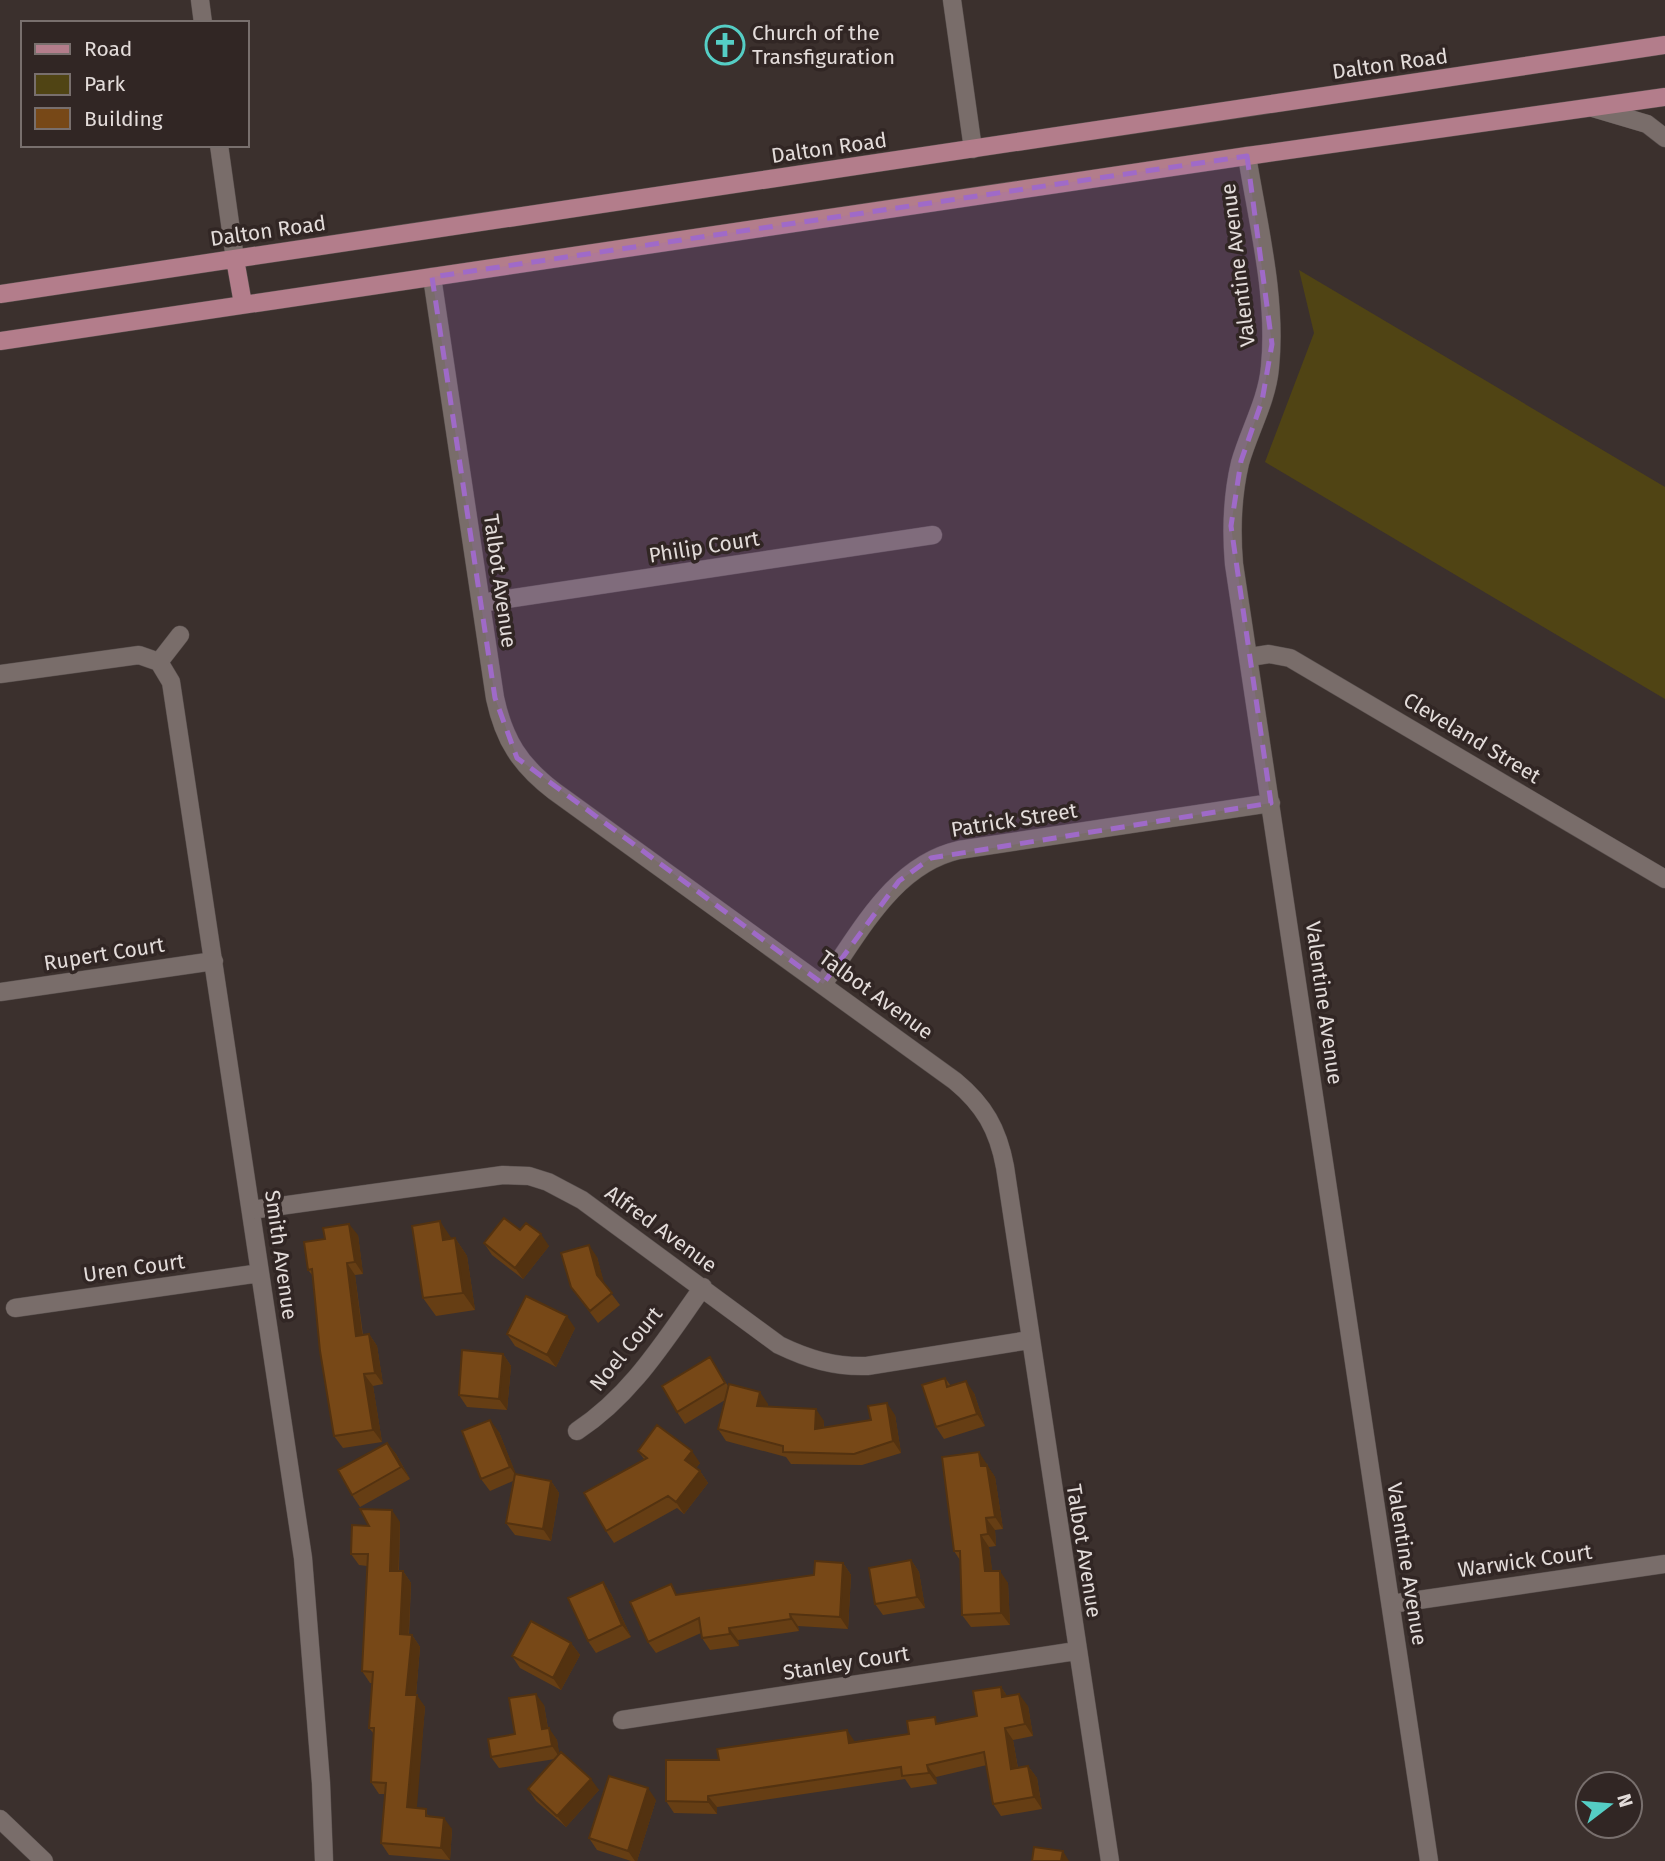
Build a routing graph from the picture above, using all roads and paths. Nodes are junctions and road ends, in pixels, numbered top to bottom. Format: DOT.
graph roads {
  1 [pos="200,0"];
  2 [pos="952,0"];
  3 [pos="203,21"];
  4 [pos="1665,45"];
  5 [pos="1665,97"];
  6 [pos="1592,108"];
  7 [pos="1665,138"];
  8 [pos="219,147"];
  9 [pos="972,149"];
  10 [pos="1247,156"];
  11 [pos="235,259"];
  12 [pos="432,277"];
  13 [pos="0,294"];
  14 [pos="243,304"];
  15 [pos="0,341"];
  16 [pos="933,536"];
  17 [pos="481,603"];
  18 [pos="180,635"];
  19 [pos="1250,657"];
  20 [pos="159,662"];
  21 [pos="0,674"];
  22 [pos="1271,803"];
  23 [pos="1665,879"];
  24 [pos="214,961"];
  25 [pos="823,984"];
  26 [pos="0,992"];
  27 [pos="251,1210"];
  28 [pos="260,1273"];
  29 [pos="703,1287"];
  30 [pos="15,1308"];
  31 [pos="1029,1340"];
  32 [pos="578,1431"];
  33 [pos="1665,1564"];
  34 [pos="1391,1604"];
  35 [pos="1076,1651"];
  36 [pos="622,1720"];
  37 [pos="0,1819"];
  38 [pos="44,1861"];
  39 [pos="324,1861"];
  40 [pos="1110,1861"];
  41 [pos="1429,1861"];
  1 -- 3 [label="street"];
  2 -- 9 [label="street"];
  4 -- 9 [label="main road, Dalton Road"];
  5 -- 6 [label="main road"];
  6 -- 7 [label="street"];
  6 -- 10 [label="main road"];
  8 -- 11 [label="street"];
  9 -- 11 [label="main road, Dalton Road"];
  10 -- 12 [label="main road"];
  10 -- 19 [label="street, Valentine Avenue"];
  11 -- 13 [label="main road, Dalton Road"];
  11 -- 14 [label="main road"];
  12 -- 14 [label="main road"];
  12 -- 17 [label="street, Talbot Avenue"];
  14 -- 15 [label="main road"];
  16 -- 17 [label="street, Philip Court"];
  17 -- 25 [label="street, Talbot Avenue"];
  18 -- 20 [label="street"];
  19 -- 22 [label="street, Valentine Avenue"];
  19 -- 23 [label="street, Cleveland Street"];
  20 -- 21 [label="street"];
  20 -- 24 [label="street, Smith Avenue"];
  22 -- 25 [label="street, Patrick Street"];
  22 -- 34 [label="street, Valentine Avenue"];
  24 -- 26 [label="street, Rupert Court"];
  24 -- 27 [label="street, Smith Avenue"];
  25 -- 31 [label="street, Talbot Avenue"];
  27 -- 28 [label="street, Smith Avenue"];
  27 -- 29 [label="street, Alfred Avenue"];
  28 -- 30 [label="street, Uren Court"];
  28 -- 39 [label="street, Smith Avenue"];
  29 -- 31 [label="street, Alfred Avenue"];
  29 -- 32 [label="street, Noel Court"];
  31 -- 35 [label="street, Talbot Avenue"];
  33 -- 34 [label="street, Warwick Court"];
  34 -- 41 [label="street, Valentine Avenue"];
  35 -- 36 [label="street, Stanley Court"];
  35 -- 40 [label="street, Talbot Avenue"];
  37 -- 38 [label="street"];
}
